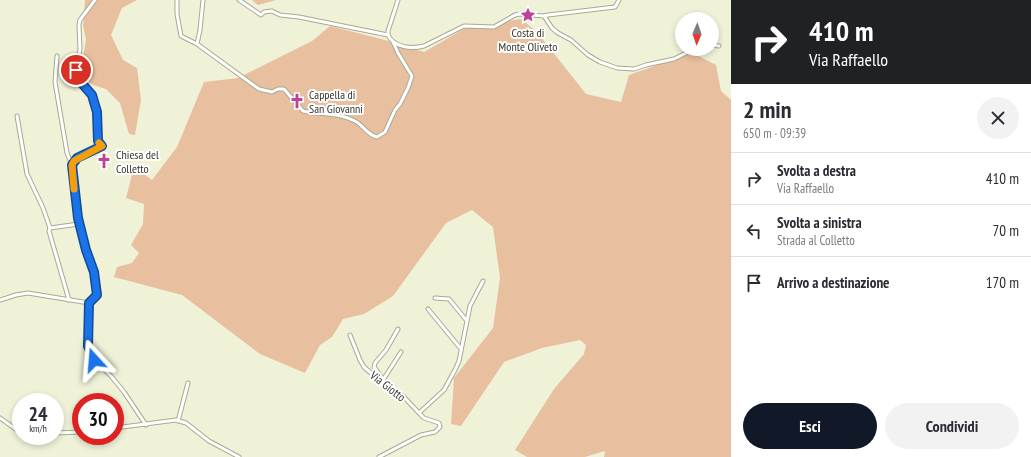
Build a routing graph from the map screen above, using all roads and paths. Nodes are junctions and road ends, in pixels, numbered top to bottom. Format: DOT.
graph roads {
  1 [pos="95,0"];
  2 [pos="177,0"];
  3 [pos="203,0"];
  4 [pos="239,0"];
  5 [pos="398,0"];
  6 [pos="619,0"];
  7 [pos="544,16"];
  8 [pos="388,35"];
  9 [pos="393,42"];
  10 [pos="197,44"];
  11 [pos="57,56"];
  12 [pos="680,56"];
  13 [pos="17,116"];
  14 [pos="72,165"];
  15 [pos="79,224"];
  16 [pos="50,228"];
  17 [pos="483,281"];
  18 [pos="435,298"];
  19 [pos="0,300"];
  20 [pos="69,300"];
  21 [pos="89,303"];
  22 [pos="428,309"];
  23 [pos="467,321"];
  24 [pos="398,329"];
  25 [pos="350,335"];
  26 [pos="461,349"];
  27 [pos="401,352"];
  28 [pos="383,381"];
  29 [pos="188,383"];
  30 [pos="419,413"];
  31 [pos="0,418"];
  32 [pos="178,421"];
  33 [pos="146,425"];
  34 [pos="12,427"];
  35 [pos="124,427"];
  36 [pos="238,457"];
  37 [pos="382,457"];
  1 -- 14 [label="street"];
  2 -- 10 [label="street"];
  3 -- 10 [label="street"];
  4 -- 8 [label="street"];
  5 -- 8 [label="street"];
  6 -- 7 [label="street"];
  7 -- 9 [label="street"];
  7 -- 12 [label="street"];
  8 -- 9 [label="street"];
  9 -- 10 [label="street"];
  11 -- 14 [label="street"];
  13 -- 16 [label="street"];
  14 -- 15 [label="street"];
  15 -- 16 [label="street"];
  15 -- 21 [label="street"];
  16 -- 20 [label="street"];
  17 -- 23 [label="street"];
  18 -- 23 [label="street"];
  19 -- 20 [label="street"];
  20 -- 21 [label="street"];
  21 -- 33 [label="street"];
  22 -- 26 [label="street"];
  23 -- 26 [label="street"];
  24 -- 28 [label="street"];
  25 -- 28 [label="street, Via Giotto"];
  26 -- 30 [label="street"];
  27 -- 28 [label="street"];
  28 -- 30 [label="street, Via Giotto"];
  29 -- 32 [label="street"];
  30 -- 37 [label="street, Via Giotto"];
  31 -- 34 [label="street"];
  32 -- 33 [label="street"];
  32 -- 36 [label="street"];
  33 -- 35 [label="street"];
}
